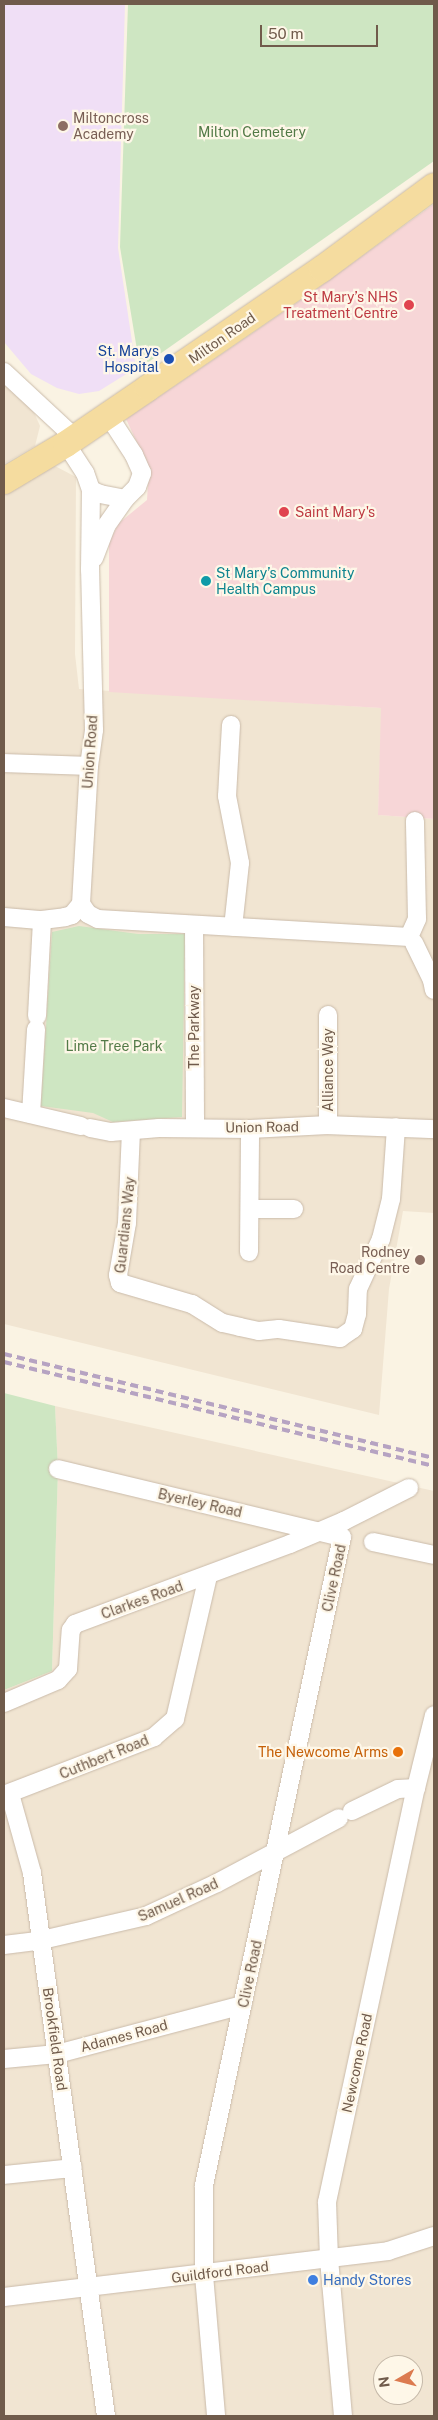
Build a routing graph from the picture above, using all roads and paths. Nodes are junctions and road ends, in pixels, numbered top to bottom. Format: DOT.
graph roads {
  1 [pos="434,186"];
  2 [pos="4,372"];
  3 [pos="108,415"];
  4 [pos="71,441"];
  5 [pos="4,481"];
  6 [pos="91,490"];
  7 [pos="124,499"];
  8 [pos="90,570"];
  9 [pos="231,725"];
  10 [pos="4,763"];
  11 [pos="89,766"];
  12 [pos="415,821"];
  13 [pos="81,904"];
  14 [pos="4,918"];
  15 [pos="42,920"];
  16 [pos="194,926"];
  17 [pos="233,927"];
  18 [pos="411,940"];
  19 [pos="434,990"];
  20 [pos="328,1015"];
  21 [pos="4,1108"];
  22 [pos="31,1114"];
  23 [pos="328,1125"];
  24 [pos="195,1128"];
  25 [pos="396,1128"];
  26 [pos="250,1129"];
  27 [pos="434,1129"];
  28 [pos="131,1131"];
  29 [pos="250,1209"];
  30 [pos="294,1209"];
  31 [pos="249,1252"];
  32 [pos="58,1469"];
  33 [pos="409,1488"];
  34 [pos="321,1532"];
  35 [pos="342,1537"];
  36 [pos="373,1542"];
  37 [pos="434,1555"];
  38 [pos="208,1576"];
  39 [pos="4,1703"];
  40 [pos="434,1715"];
  41 [pos="416,1788"];
  42 [pos="7,1794"];
  43 [pos="277,1850"];
  44 [pos="42,1940"];
  45 [pos="4,1945"];
  46 [pos="243,2005"];
  47 [pos="57,2054"];
  48 [pos="4,2059"];
  49 [pos="73,2168"];
  50 [pos="4,2175"];
  51 [pos="434,2236"];
  52 [pos="329,2259"];
  53 [pos="204,2275"];
  54 [pos="88,2287"];
  55 [pos="4,2297"];
  56 [pos="106,2416"];
  57 [pos="216,2416"];
  58 [pos="343,2416"];
  1 -- 3 [label="main road, Milton Road"];
  2 -- 4 [label="street, Union Road"];
  3 -- 4 [label="main road, Milton Road"];
  3 -- 7 [label="street, Union Road"];
  4 -- 5 [label="main road, Milton Road"];
  4 -- 6 [label="street, Union Road"];
  6 -- 7 [label="street"];
  6 -- 8 [label="street, Union Road"];
  7 -- 8 [label="street, Union Road"];
  8 -- 11 [label="street, Union Road"];
  9 -- 17 [label="street"];
  10 -- 11 [label="street"];
  11 -- 13 [label="street, Union Road"];
  12 -- 18 [label="street"];
  13 -- 15 [label="street"];
  13 -- 16 [label="street"];
  14 -- 15 [label="street"];
  15 -- 22 [label="street"];
  16 -- 17 [label="street"];
  16 -- 24 [label="street, The Parkway"];
  17 -- 18 [label="street"];
  18 -- 19 [label="street"];
  20 -- 23 [label="street, Alliance Way"];
  21 -- 22 [label="street, Union Road"];
  22 -- 28 [label="street, Union Road"];
  23 -- 25 [label="street, Union Road"];
  23 -- 26 [label="street, Union Road"];
  24 -- 26 [label="street, Union Road"];
  24 -- 28 [label="street, Union Road"];
  25 -- 27 [label="street, Union Road"];
  25 -- 28 [label="street, Guardians Way"];
  26 -- 29 [label="street"];
  29 -- 30 [label="street"];
  29 -- 31 [label="street"];
  32 -- 34 [label="street, Byerley Road"];
  33 -- 34 [label="street, Clarkes Road"];
  34 -- 35 [label="street, Byerley Road"];
  34 -- 38 [label="street, Clarkes Road"];
  35 -- 43 [label="street, Clive Road"];
  36 -- 37 [label="street"];
  38 -- 39 [label="street, Clarkes Road"];
  38 -- 42 [label="street, Cuthbert Road"];
  40 -- 41 [label="street, Newcome Road"];
  41 -- 43 [label="street, Samuel Road"];
  41 -- 52 [label="street, Newcome Road"];
  42 -- 44 [label="street, Brookfield Road"];
  43 -- 44 [label="street, Samuel Road"];
  43 -- 46 [label="street, Clive Road"];
  44 -- 45 [label="street, Samuel Road"];
  44 -- 47 [label="street, Brookfield Road"];
  46 -- 47 [label="street, Adames Road"];
  46 -- 53 [label="street, Clive Road"];
  47 -- 48 [label="street, Adames Road"];
  47 -- 49 [label="street, Brookfield Road"];
  49 -- 50 [label="street"];
  49 -- 54 [label="street, Brookfield Road"];
  51 -- 52 [label="street, Guildford Road"];
  52 -- 53 [label="street, Guildford Road"];
  52 -- 58 [label="street, Newcome Road"];
  53 -- 54 [label="street, Guildford Road"];
  53 -- 57 [label="street, Clive Road"];
  54 -- 55 [label="street, Guildford Road"];
  54 -- 56 [label="street, Brookfield Road"];
}
